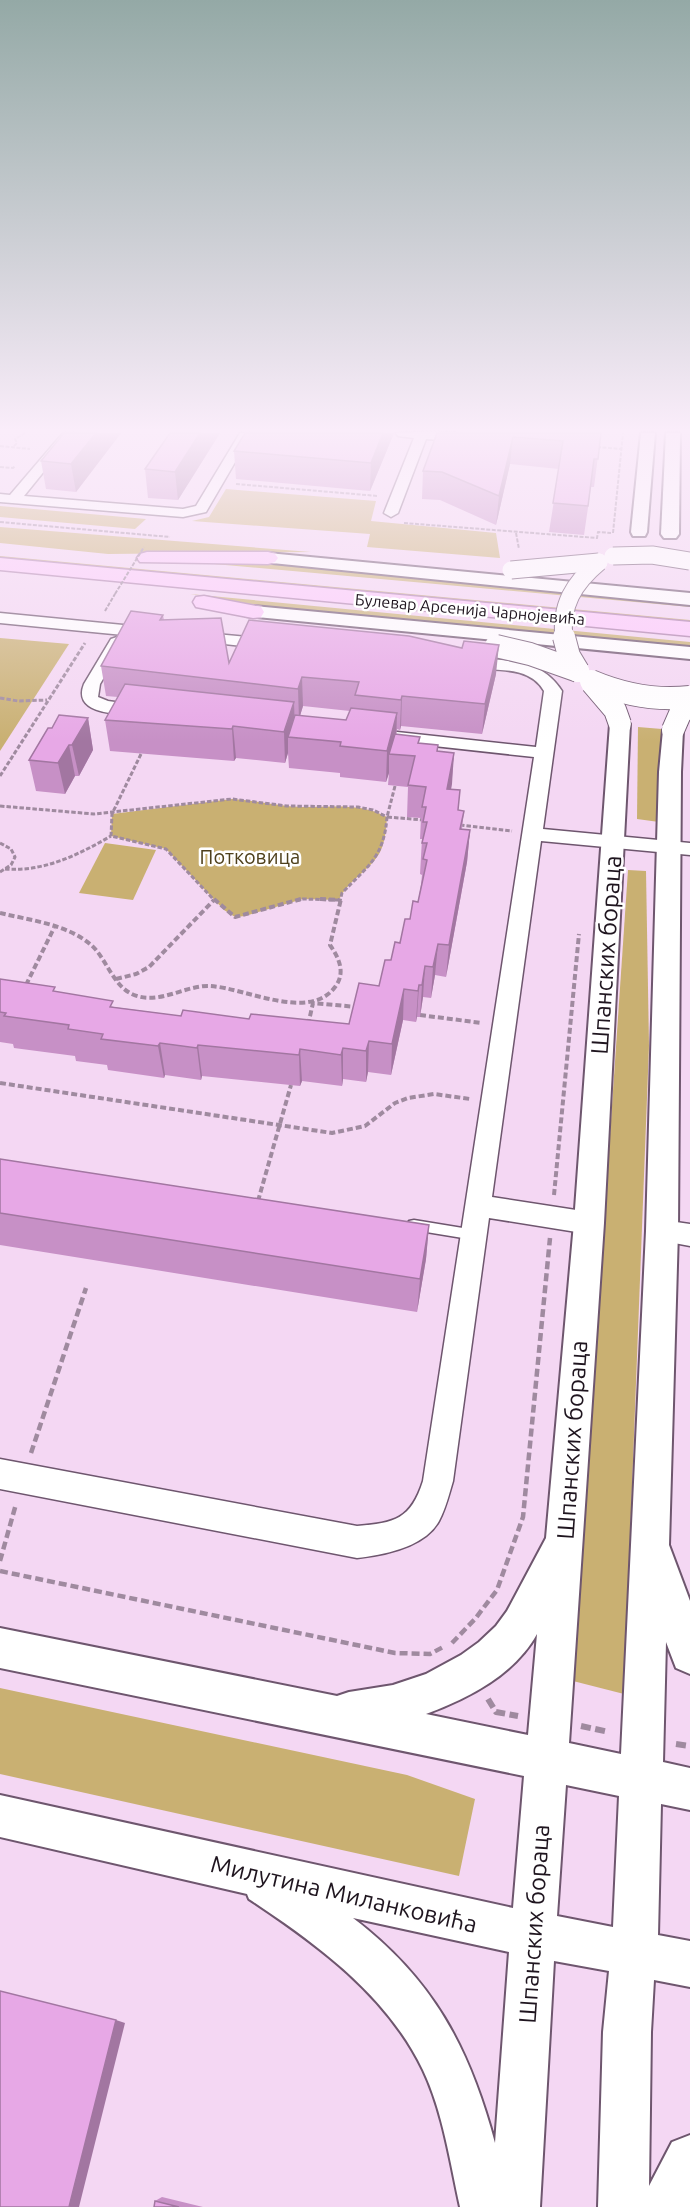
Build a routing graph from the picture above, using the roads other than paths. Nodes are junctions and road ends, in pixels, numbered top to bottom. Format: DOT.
graph roads {
  1 [pos="636,536"];
  2 [pos="671,536"];
  3 [pos="0,550"];
  4 [pos="268,558"];
  5 [pos="606,559"];
  6 [pos="690,561"];
  7 [pos="0,564"];
  8 [pos="70,564"];
  9 [pos="690,599"];
  10 [pos="253,612"];
  11 [pos="690,614"];
  12 [pos="0,618"];
  13 [pos="690,629"];
  14 [pos="124,630"];
  15 [pos="289,646"];
  16 [pos="690,653"];
  17 [pos="453,662"];
  18 [pos="584,676"];
  19 [pos="690,697"];
  20 [pos="690,704"];
  21 [pos="161,712"];
  22 [pos="366,734"];
  23 [pos="545,753"];
  24 [pos="534,834"];
  25 [pos="613,842"];
  26 [pos="679,848"];
  27 [pos="479,1206"];
  28 [pos="395,1222"];
  29 [pos="589,1223"];
  30 [pos="676,1233"];
  31 [pos="475,1235"];
  32 [pos="11,1476"];
  33 [pos="565,1524"];
  34 [pos="649,1540"];
  35 [pos="0,1648"];
  36 [pos="690,1654"];
  37 [pos="323,1715"];
  38 [pos="546,1761"];
  39 [pos="640,1779"];
  40 [pos="690,1789"];
  41 [pos="0,1816"];
  42 [pos="249,1872"];
  43 [pos="533,1933"];
  44 [pos="634,1954"];
  45 [pos="690,1964"];
  46 [pos="690,2160"];
  47 [pos="485,2207"];
  48 [pos="515,2207"];
  49 [pos="623,2207"];
  50 [pos="665,2207"];
  1 -- 5 [label="street"];
  2 -- 6 [label="street"];
  3 -- 8 [label="highway, Булевар Арсенија Чарнојевића"];
  4 -- 5 [label="street, bridge"];
  4 -- 8 [label="highway"];
  4 -- 9 [label="street, Булевар Арсенија Чарнојевића"];
  5 -- 6 [label="street, bridge"];
  5 -- 18 [label="street, Шпанских бораца, bridge"];
  7 -- 8 [label="highway, Булевар Арсенија Чарнојевића"];
  8 -- 10 [label="highway"];
  8 -- 11 [label="highway, Булевар Арсенија Чарнојевића"];
  8 -- 13 [label="highway, Булевар Арсенија Чарнојевића"];
  10 -- 16 [label="street, Булевар Арсенија Чарнојевића"];
  10 -- 18 [label="street, bridge"];
  12 -- 14 [label="street"];
  14 -- 15 [label="street"];
  14 -- 21 [label="street"];
  17 -- 23 [label="street"];
  18 -- 19 [label="street, bridge"];
  18 -- 25 [label="street, Шпанских бораца, bridge"];
  20 -- 26 [label="street, bridge"];
  22 -- 23 [label="street"];
  23 -- 24 [label="street"];
  24 -- 25 [label="street"];
  24 -- 27 [label="street"];
  25 -- 26 [label="street"];
  25 -- 29 [label="street, Шпанских бораца"];
  26 -- 30 [label="street"];
  27 -- 29 [label="street"];
  27 -- 31 [label="street"];
  28 -- 31 [label="lane"];
  29 -- 33 [label="street, Шпанских бораца"];
  30 -- 34 [label="street"];
  31 -- 32 [label="street"];
  33 -- 37 [label="street"];
  33 -- 38 [label="street, Шпанских бораца"];
  34 -- 36 [label="street"];
  34 -- 39 [label="street"];
  35 -- 37 [label="street"];
  37 -- 38 [label="street"];
  38 -- 39 [label="street"];
  38 -- 43 [label="street, Шпанских бораца"];
  39 -- 40 [label="street"];
  39 -- 44 [label="street"];
  41 -- 42 [label="street, Милутина Миланковића"];
  42 -- 43 [label="street, Милутина Миланковића"];
  42 -- 47 [label="street"];
  43 -- 44 [label="street, Милутина Миланковића"];
  43 -- 48 [label="street, Шпанских бораца"];
  44 -- 45 [label="street, Милутина Миланковића"];
  44 -- 49 [label="street"];
  46 -- 50 [label="street"];
}
